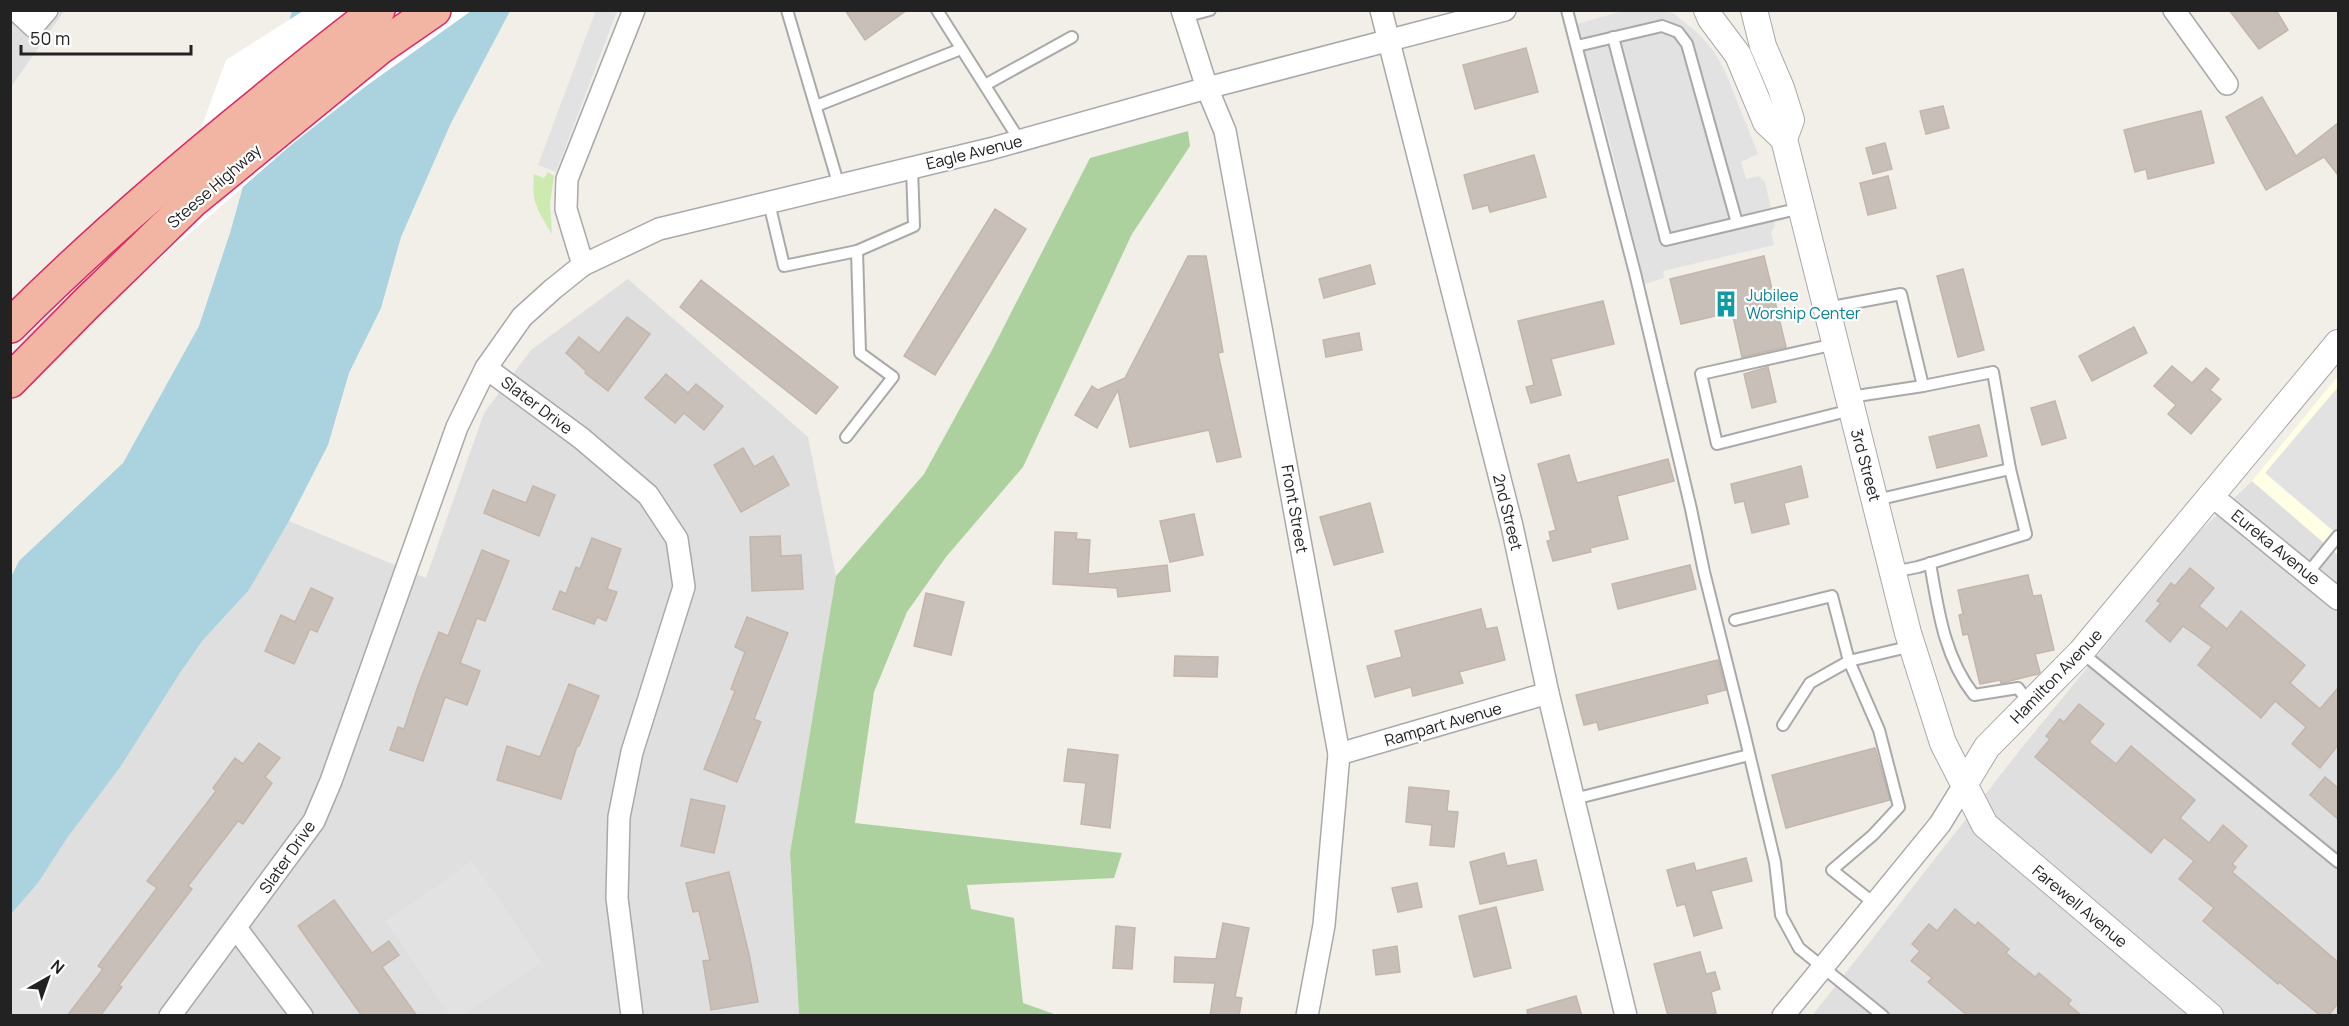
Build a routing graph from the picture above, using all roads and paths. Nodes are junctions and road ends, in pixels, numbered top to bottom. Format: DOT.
graph roads {
  1 [pos="16,10"];
  2 [pos="47,10"];
  3 [pos="378,10"];
  4 [pos="434,10"];
  5 [pos="634,10"];
  6 [pos="787,10"];
  7 [pos="937,10"];
  8 [pos="1210,10"];
  9 [pos="1381,10"];
  10 [pos="1505,10"];
  11 [pos="1567,10"];
  12 [pos="1707,10"];
  13 [pos="1754,10"];
  14 [pos="2174,10"];
  15 [pos="1183,14"];
  16 [pos="1072,36"];
  17 [pos="1613,37"];
  18 [pos="1389,41"];
  19 [pos="1577,46"];
  20 [pos="961,49"];
  21 [pos="2227,84"];
  22 [pos="985,85"];
  23 [pos="1207,88"];
  24 [pos="816,106"];
  25 [pos="1785,139"];
  26 [pos="1020,141"];
  27 [pos="912,168"];
  28 [pos="838,186"];
  29 [pos="769,203"];
  30 [pos="1802,208"];
  31 [pos="1737,223"];
  32 [pos="857,251"];
  33 [pos="583,265"];
  34 [pos="1827,308"];
  35 [pos="10,326"];
  36 [pos="2338,343"];
  37 [pos="1835,344"];
  38 [pos="486,368"];
  39 [pos="10,381"];
  40 [pos="1923,386"];
  41 [pos="1850,404"];
  42 [pos="846,437"];
  43 [pos="2010,470"];
  44 [pos="2212,496"];
  45 [pos="1876,500"];
  46 [pos="2338,536"];
  47 [pos="1930,563"];
  48 [pos="1893,572"];
  49 [pos="2308,573"];
  50 [pos="2338,599"];
  51 [pos="1735,620"];
  52 [pos="1912,646"];
  53 [pos="2081,652"];
  54 [pos="1849,661"];
  55 [pos="1548,693"];
  56 [pos="2030,704"];
  57 [pos="1783,725"];
  58 [pos="1339,754"];
  59 [pos="1749,755"];
  60 [pos="1964,785"];
  61 [pos="1574,800"];
  62 [pos="2338,862"];
  63 [pos="1875,904"];
  64 [pos="236,928"];
  65 [pos="1824,967"];
  66 [pos="170,1016"];
  67 [pos="302,1016"];
  68 [pos="632,1016"];
  69 [pos="1307,1016"];
  70 [pos="1626,1016"];
  71 [pos="1783,1016"];
  72 [pos="1883,1016"];
  73 [pos="2210,1016"];
  1 -- 2 [label="street"];
  3 -- 35 [label="highway, Steese Highway"];
  4 -- 39 [label="highway, Steese Highway"];
  5 -- 33 [label="street"];
  6 -- 24 [label="lane"];
  7 -- 20 [label="lane"];
  8 -- 15 [label="lane"];
  9 -- 18 [label="street, 2nd Street"];
  10 -- 18 [label="street, Eagle Avenue"];
  11 -- 19 [label="lane"];
  12 -- 25 [label="street"];
  13 -- 25 [label="street, 3rd Street"];
  14 -- 21 [label="street"];
  15 -- 23 [label="street, Front Street"];
  16 -- 22 [label="lane"];
  17 -- 19 [label="lane"];
  17 -- 31 [label="lane"];
  17 -- 31 [label="lane"];
  18 -- 23 [label="street, Eagle Avenue"];
  18 -- 55 [label="street, 2nd Street"];
  19 -- 59 [label="lane"];
  20 -- 22 [label="lane"];
  20 -- 24 [label="lane"];
  22 -- 26 [label="lane"];
  23 -- 26 [label="street, Eagle Avenue"];
  23 -- 58 [label="street, Front Street"];
  24 -- 28 [label="lane"];
  25 -- 30 [label="street, 3rd Street"];
  26 -- 27 [label="street, Eagle Avenue"];
  27 -- 28 [label="street, Eagle Avenue"];
  27 -- 32 [label="lane"];
  28 -- 29 [label="street, Eagle Avenue"];
  29 -- 32 [label="lane"];
  29 -- 33 [label="street, Eagle Avenue"];
  30 -- 31 [label="lane"];
  30 -- 34 [label="street, 3rd Street"];
  32 -- 42 [label="lane"];
  33 -- 38 [label="street, Eagle Avenue"];
  34 -- 37 [label="street, 3rd Street"];
  34 -- 40 [label="lane"];
  36 -- 44 [label="street, Hamilton Avenue"];
  37 -- 41 [label="street, 3rd Street"];
  37 -- 41 [label="lane"];
  38 -- 64 [label="street, Slater Drive"];
  38 -- 68 [label="street, Slater Drive"];
  40 -- 41 [label="lane"];
  40 -- 43 [label="lane"];
  41 -- 45 [label="street, 3rd Street"];
  43 -- 45 [label="lane"];
  43 -- 47 [label="lane"];
  44 -- 49 [label="street, Eureka Avenue"];
  44 -- 53 [label="street, Hamilton Avenue"];
  45 -- 48 [label="street, 3rd Street"];
  46 -- 49 [label="lane"];
  47 -- 48 [label="lane"];
  47 -- 56 [label="lane"];
  48 -- 52 [label="street, 3rd Street"];
  49 -- 50 [label="street, Eureka Avenue"];
  51 -- 54 [label="lane"];
  52 -- 54 [label="lane"];
  52 -- 60 [label="street, 3rd Street"];
  53 -- 56 [label="street, Hamilton Avenue"];
  53 -- 62 [label="lane"];
  54 -- 57 [label="lane"];
  54 -- 63 [label="lane"];
  55 -- 58 [label="street, Rampart Avenue"];
  55 -- 61 [label="street, 2nd Street"];
  56 -- 60 [label="street, Hamilton Avenue"];
  58 -- 69 [label="street, Front Street"];
  59 -- 61 [label="lane"];
  59 -- 65 [label="lane"];
  60 -- 63 [label="street, Hamilton Avenue"];
  60 -- 73 [label="street, Farewell Avenue"];
  61 -- 70 [label="street, 2nd Street"];
  63 -- 65 [label="street, Hamilton Avenue"];
  64 -- 66 [label="street, Slater Drive"];
  64 -- 67 [label="street"];
  65 -- 71 [label="street, Hamilton Avenue"];
  65 -- 72 [label="lane"];
}
